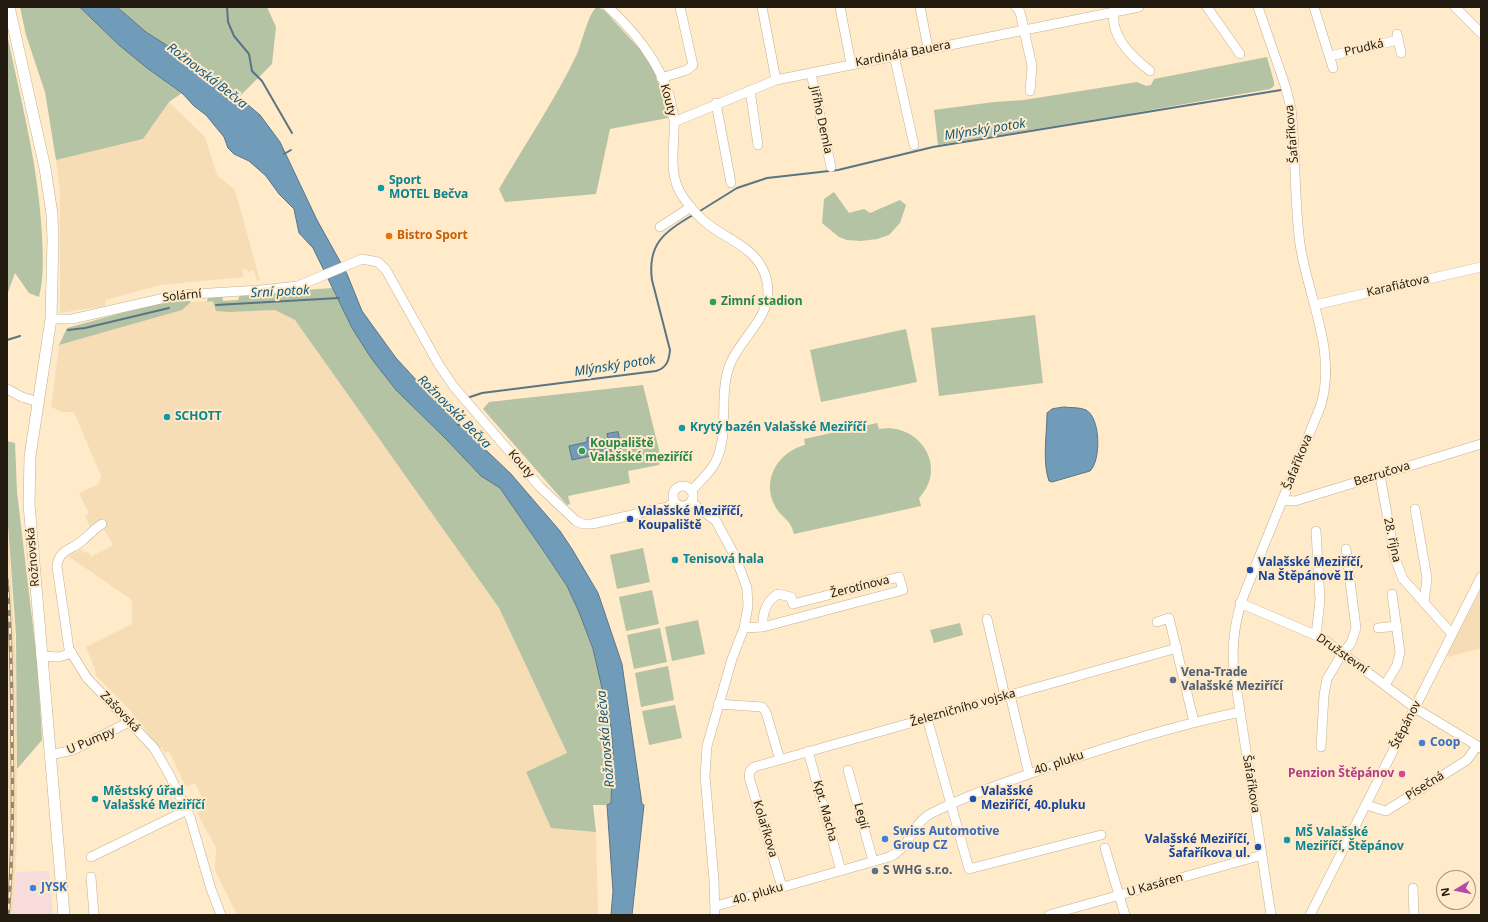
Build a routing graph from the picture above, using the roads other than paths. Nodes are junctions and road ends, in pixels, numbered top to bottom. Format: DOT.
graph roads {
  1 [pos="9,7"];
  2 [pos="608,7"];
  3 [pos="680,7"];
  4 [pos="762,7"];
  5 [pos="840,7"];
  6 [pos="920,7"];
  7 [pos="1016,7"];
  8 [pos="1139,7"];
  9 [pos="1207,7"];
  10 [pos="1258,7"];
  11 [pos="1314,7"];
  12 [pos="1455,7"];
  13 [pos="1114,10"];
  14 [pos="1024,29"];
  15 [pos="1481,33"];
  16 [pos="928,48"];
  17 [pos="1401,53"];
  18 [pos="1240,54"];
  19 [pos="894,55"];
  20 [pos="1330,56"];
  21 [pos="851,64"];
  22 [pos="1333,68"];
  23 [pos="1150,70"];
  24 [pos="811,73"];
  25 [pos="661,78"];
  26 [pos="776,80"];
  27 [pos="750,90"];
  28 [pos="1030,91"];
  29 [pos="716,103"];
  30 [pos="674,122"];
  31 [pos="758,145"];
  32 [pos="914,145"];
  33 [pos="831,167"];
  34 [pos="731,183"];
  35 [pos="691,207"];
  36 [pos="660,227"];
  37 [pos="1481,267"];
  38 [pos="315,279"];
  39 [pos="1315,305"];
  40 [pos="50,319"];
  41 [pos="7,389"];
  42 [pos="38,402"];
  43 [pos="1481,444"];
  44 [pos="1380,475"];
  45 [pos="691,491"];
  46 [pos="1282,500"];
  47 [pos="675,502"];
  48 [pos="691,502"];
  49 [pos="1415,509"];
  50 [pos="102,524"];
  51 [pos="1316,531"];
  52 [pos="1346,549"];
  53 [pos="1481,577"];
  54 [pos="1392,594"];
  55 [pos="1240,603"];
  56 [pos="1424,603"];
  57 [pos="793,604"];
  58 [pos="793,618"];
  59 [pos="987,619"];
  60 [pos="1157,622"];
  61 [pos="1397,626"];
  62 [pos="763,627"];
  63 [pos="744,628"];
  64 [pos="1378,628"];
  65 [pos="1452,634"];
  66 [pos="1316,635"];
  67 [pos="1177,648"];
  68 [pos="72,653"];
  69 [pos="1343,654"];
  70 [pos="41,656"];
  71 [pos="1385,685"];
  72 [pos="1007,696"];
  73 [pos="718,704"];
  74 [pos="1415,708"];
  75 [pos="1240,712"];
  76 [pos="927,718"];
  77 [pos="129,722"];
  78 [pos="1194,722"];
  79 [pos="1321,747"];
  80 [pos="1479,747"];
  81 [pos="808,752"];
  82 [pos="50,755"];
  83 [pos="780,760"];
  84 [pos="848,770"];
  85 [pos="750,771"];
  86 [pos="1029,774"];
  87 [pos="951,804"];
  88 [pos="1366,804"];
  89 [pos="187,810"];
  90 [pos="1101,835"];
  91 [pos="1105,848"];
  92 [pos="1262,855"];
  93 [pos="91,857"];
  94 [pos="873,862"];
  95 [pos="841,871"];
  96 [pos="90,876"];
  97 [pos="782,887"];
  98 [pos="1413,888"];
  99 [pos="1119,895"];
  100 [pos="716,911"];
  101 [pos="64,915"];
  102 [pos="94,915"];
  103 [pos="221,915"];
  104 [pos="1049,915"];
  105 [pos="1125,915"];
  106 [pos="1271,915"];
  107 [pos="1310,915"];
  108 [pos="1414,915"];
  1 -- 40 [label="main road, Rožnovská"];
  2 -- 25 [label="street, Kouty"];
  3 -- 25 [label="street"];
  4 -- 26 [label="street"];
  5 -- 21 [label="street"];
  6 -- 16 [label="street"];
  7 -- 14 [label="street"];
  8 -- 13 [label="street, Kardinála Bauera"];
  9 -- 18 [label="street"];
  10 -- 39 [label="street, Šafaříkova"];
  11 -- 20 [label="street"];
  12 -- 15 [label="street"];
  13 -- 14 [label="street, Kardinála Bauera"];
  13 -- 23 [label="street"];
  14 -- 16 [label="street, Kardinála Bauera"];
  14 -- 28 [label="street"];
  16 -- 19 [label="street, Kardinála Bauera"];
  17 -- 20 [label="street, Prudká"];
  19 -- 21 [label="street, Kardinála Bauera"];
  19 -- 32 [label="street"];
  20 -- 22 [label="street"];
  21 -- 24 [label="street, Kardinála Bauera"];
  24 -- 26 [label="street, Kardinála Bauera"];
  24 -- 33 [label="street, Jiřího Demla"];
  25 -- 30 [label="street, Kouty"];
  26 -- 27 [label="street, Kardinála Bauera"];
  27 -- 29 [label="street, Kardinála Bauera"];
  27 -- 31 [label="street"];
  29 -- 30 [label="street, Kardinála Bauera"];
  29 -- 34 [label="street"];
  30 -- 35 [label="street, Kouty"];
  35 -- 36 [label="street"];
  35 -- 45 [label="street, Kouty"];
  37 -- 39 [label="street, Karafiátova"];
  38 -- 40 [label="street, Solární"];
  38 -- 47 [label="street, Kouty"];
  39 -- 46 [label="street, Šafaříkova"];
  40 -- 42 [label="main road, Rožnovská"];
  41 -- 42 [label="street"];
  42 -- 70 [label="main road, Rožnovská"];
  43 -- 44 [label="street, Bezručova"];
  44 -- 46 [label="street, Bezručova"];
  44 -- 56 [label="street, 28. října"];
  45 -- 47 [label="street"];
  45 -- 48 [label="street"];
  46 -- 55 [label="street, Šafaříkova"];
  47 -- 48 [label="street, Kouty"];
  48 -- 63 [label="street"];
  49 -- 56 [label="street"];
  50 -- 68 [label="street, Zašovská"];
  51 -- 66 [label="street"];
  52 -- 69 [label="street"];
  53 -- 65 [label="street, Štěpánov"];
  54 -- 61 [label="street"];
  55 -- 66 [label="street, Družstevní"];
  55 -- 75 [label="street, Šafaříkova"];
  56 -- 65 [label="street, 28. října"];
  57 -- 58 [label="street"];
  57 -- 58 [label="street, Žerotínova"];
  57 -- 62 [label="street"];
  58 -- 62 [label="street, Žerotínova"];
  59 -- 72 [label="street"];
  60 -- 67 [label="street"];
  61 -- 64 [label="street"];
  61 -- 71 [label="street"];
  62 -- 63 [label="street, Žerotínova"];
  63 -- 73 [label="street"];
  65 -- 74 [label="street, Štěpánov"];
  66 -- 69 [label="street, Družstevní"];
  67 -- 72 [label="street, Železničního vojska"];
  67 -- 78 [label="street"];
  68 -- 70 [label="street"];
  68 -- 77 [label="street, Zašovská"];
  69 -- 71 [label="street, Družstevní"];
  69 -- 79 [label="street"];
  70 -- 82 [label="main road, Rožnovská"];
  71 -- 74 [label="street, Družstevní"];
  72 -- 76 [label="street, Železničního vojska"];
  72 -- 86 [label="street"];
  73 -- 83 [label="street"];
  73 -- 100 [label="street"];
  74 -- 80 [label="street, Družstevní"];
  74 -- 88 [label="street, Štěpánov"];
  75 -- 78 [label="street, 40. pluku"];
  75 -- 92 [label="street, Šafaříkova"];
  76 -- 81 [label="street, Železničního vojska"];
  76 -- 87 [label="street"];
  77 -- 82 [label="street, U Pumpy"];
  77 -- 89 [label="street, Zašovská"];
  78 -- 86 [label="street, 40. pluku"];
  80 -- 88 [label="street, Písečná"];
  81 -- 83 [label="street, Železničního vojska"];
  81 -- 95 [label="street, Kpt. Macha"];
  82 -- 101 [label="main road, Rožnovská"];
  83 -- 85 [label="street, Železničního vojska"];
  84 -- 94 [label="street, Legií"];
  85 -- 97 [label="street, Kolaříkova"];
  86 -- 87 [label="street, 40. pluku"];
  87 -- 90 [label="street"];
  87 -- 94 [label="street, 40. pluku"];
  88 -- 107 [label="street, Štěpánov"];
  89 -- 93 [label="street"];
  89 -- 103 [label="street, Zašovská"];
  91 -- 99 [label="street"];
  92 -- 99 [label="street, U Kasáren"];
  92 -- 106 [label="street, Šafaříkova"];
  94 -- 95 [label="street, 40. pluku"];
  95 -- 97 [label="street, 40. pluku"];
  96 -- 102 [label="street"];
  97 -- 100 [label="street, 40. pluku"];
  98 -- 108 [label="street"];
  99 -- 104 [label="street, U Kasáren"];
  99 -- 105 [label="street"];
}
